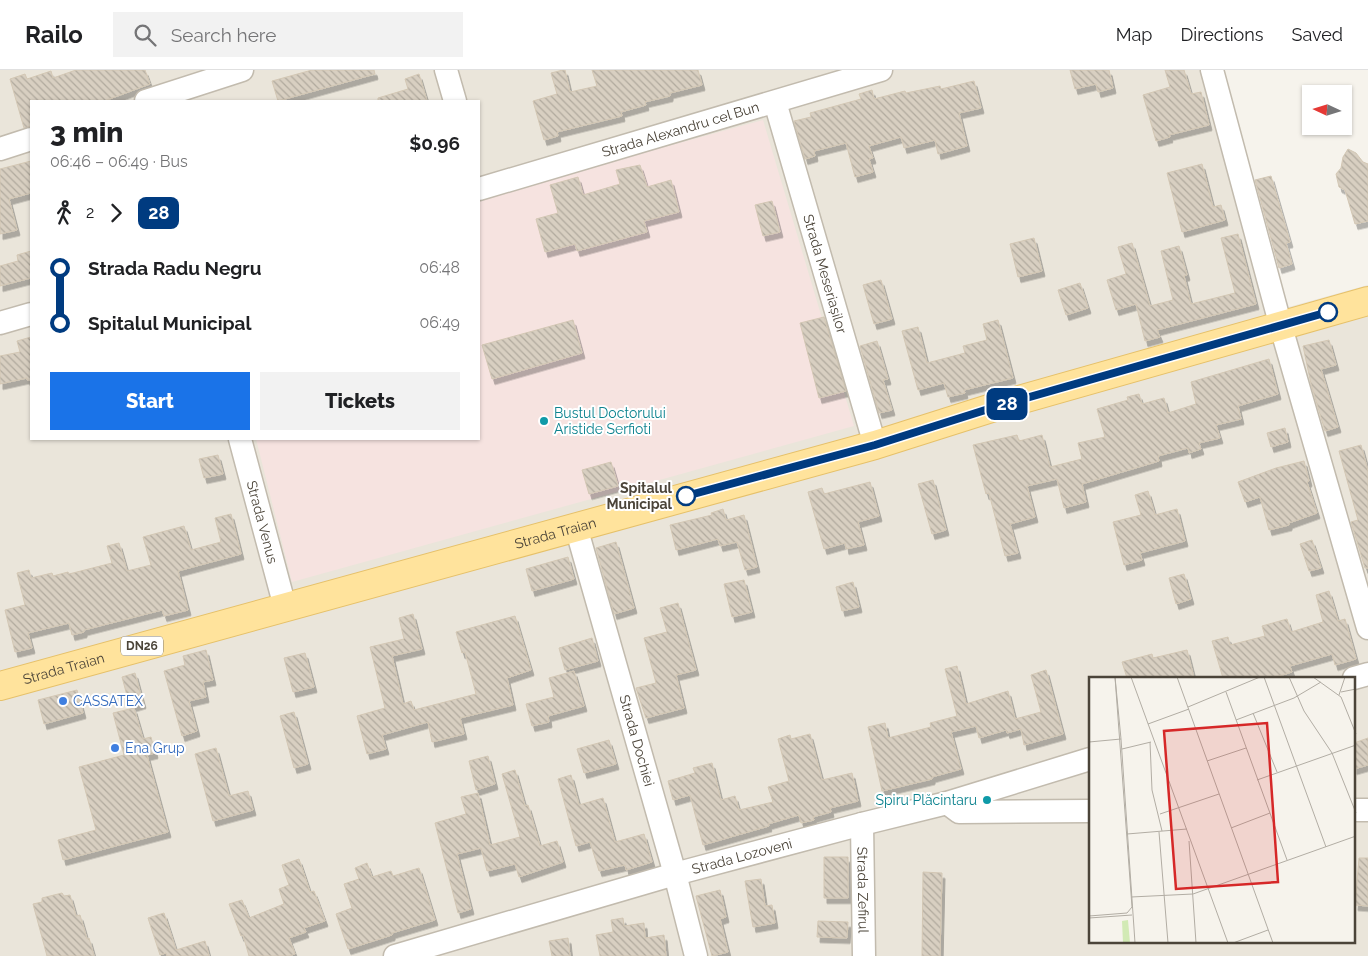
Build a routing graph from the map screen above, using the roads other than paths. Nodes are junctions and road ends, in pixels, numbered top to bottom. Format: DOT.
graph roads {
  1 [pos="242,70"];
  2 [pos="446,70"];
  3 [pos="881,70"];
  4 [pos="1212,70"];
  5 [pos="149,100"];
  6 [pos="455,100"];
  7 [pos="775,102"];
  8 [pos="30,139"];
  9 [pos="0,149"];
  10 [pos="480,187"];
  11 [pos="1368,301"];
  12 [pos="30,314"];
  13 [pos="0,323"];
  14 [pos="1281,327"];
  15 [pos="240,440"];
  16 [pos="875,445"];
  17 [pos="576,527"];
  18 [pos="285,607"];
  19 [pos="1368,628"];
  20 [pos="0,686"];
  21 [pos="1089,759"];
  22 [pos="947,803"];
  23 [pos="1089,812"];
  24 [pos="862,824"];
  25 [pos="675,874"];
  26 [pos="394,956"];
  27 [pos="696,956"];
  28 [pos="864,956"];
  1 -- 5 [label="street"];
  2 -- 6 [label="street"];
  3 -- 7 [label="street, Strada Alexandru cel Bun"];
  4 -- 14 [label="street"];
  7 -- 10 [label="street, Strada Alexandru cel Bun"];
  7 -- 16 [label="street, Strada Meseriașilor"];
  8 -- 9 [label="street"];
  11 -- 14 [label="main road, Strada Traian / DN26"];
  12 -- 13 [label="street"];
  14 -- 16 [label="main road, Strada Traian / DN26"];
  14 -- 19 [label="street"];
  15 -- 18 [label="street, Strada Venus"];
  16 -- 17 [label="main road, Strada Traian / DN26"];
  17 -- 18 [label="main road, Strada Traian / DN26"];
  17 -- 25 [label="street, Strada Dochiei"];
  18 -- 20 [label="main road, Strada Traian / DN26"];
  21 -- 22 [label="street, Strada Lozoveni"];
  22 -- 23 [label="street"];
  22 -- 24 [label="street, Strada Lozoveni"];
  24 -- 25 [label="street, Strada Lozoveni"];
  24 -- 28 [label="street, Strada Zefirul"];
  25 -- 26 [label="street, Strada Lozoveni"];
  25 -- 27 [label="street, Strada Dochiei"];
}
